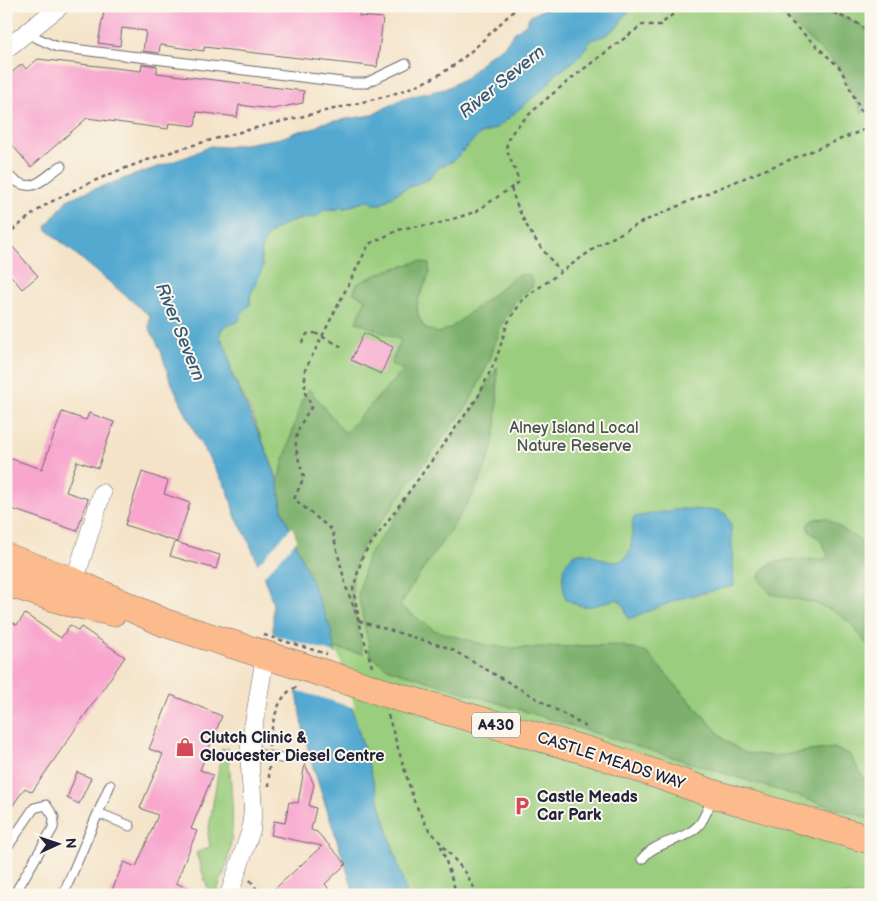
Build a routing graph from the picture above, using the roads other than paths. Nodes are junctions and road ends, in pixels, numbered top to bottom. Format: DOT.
graph roads {
  1 [pos="60,6"];
  2 [pos="26,33"];
  3 [pos="6,49"];
  4 [pos="406,64"];
  5 [pos="61,166"];
  6 [pos="6,174"];
  7 [pos="102,493"];
  8 [pos="6,557"];
  9 [pos="6,582"];
  10 [pos="71,592"];
  11 [pos="267,656"];
  12 [pos="249,753"];
  13 [pos="281,758"];
  14 [pos="110,785"];
  15 [pos="714,794"];
  16 [pos="98,813"];
  17 [pos="130,826"];
  18 [pos="871,840"];
  19 [pos="6,849"];
  20 [pos="642,859"];
  21 [pos="14,895"];
  22 [pos="63,895"];
  23 [pos="229,895"];
  1 -- 2 [label="street"];
  2 -- 3 [label="street"];
  2 -- 4 [label="lane"];
  5 -- 6 [label="lane"];
  7 -- 10 [label="street"];
  8 -- 10 [label="main road"];
  9 -- 10 [label="main road, A430"];
  10 -- 11 [label="main road, A430"];
  11 -- 12 [label="street"];
  11 -- 15 [label="main road, CASTLE MEADS WAY / A430, bridge"];
  12 -- 13 [label="lane"];
  12 -- 23 [label="street"];
  14 -- 16 [label="lane"];
  15 -- 18 [label="main road, CASTLE MEADS WAY / A430"];
  15 -- 20 [label="lane"];
  16 -- 17 [label="lane"];
  16 -- 22 [label="lane"];
  19 -- 21 [label="lane"];
}
